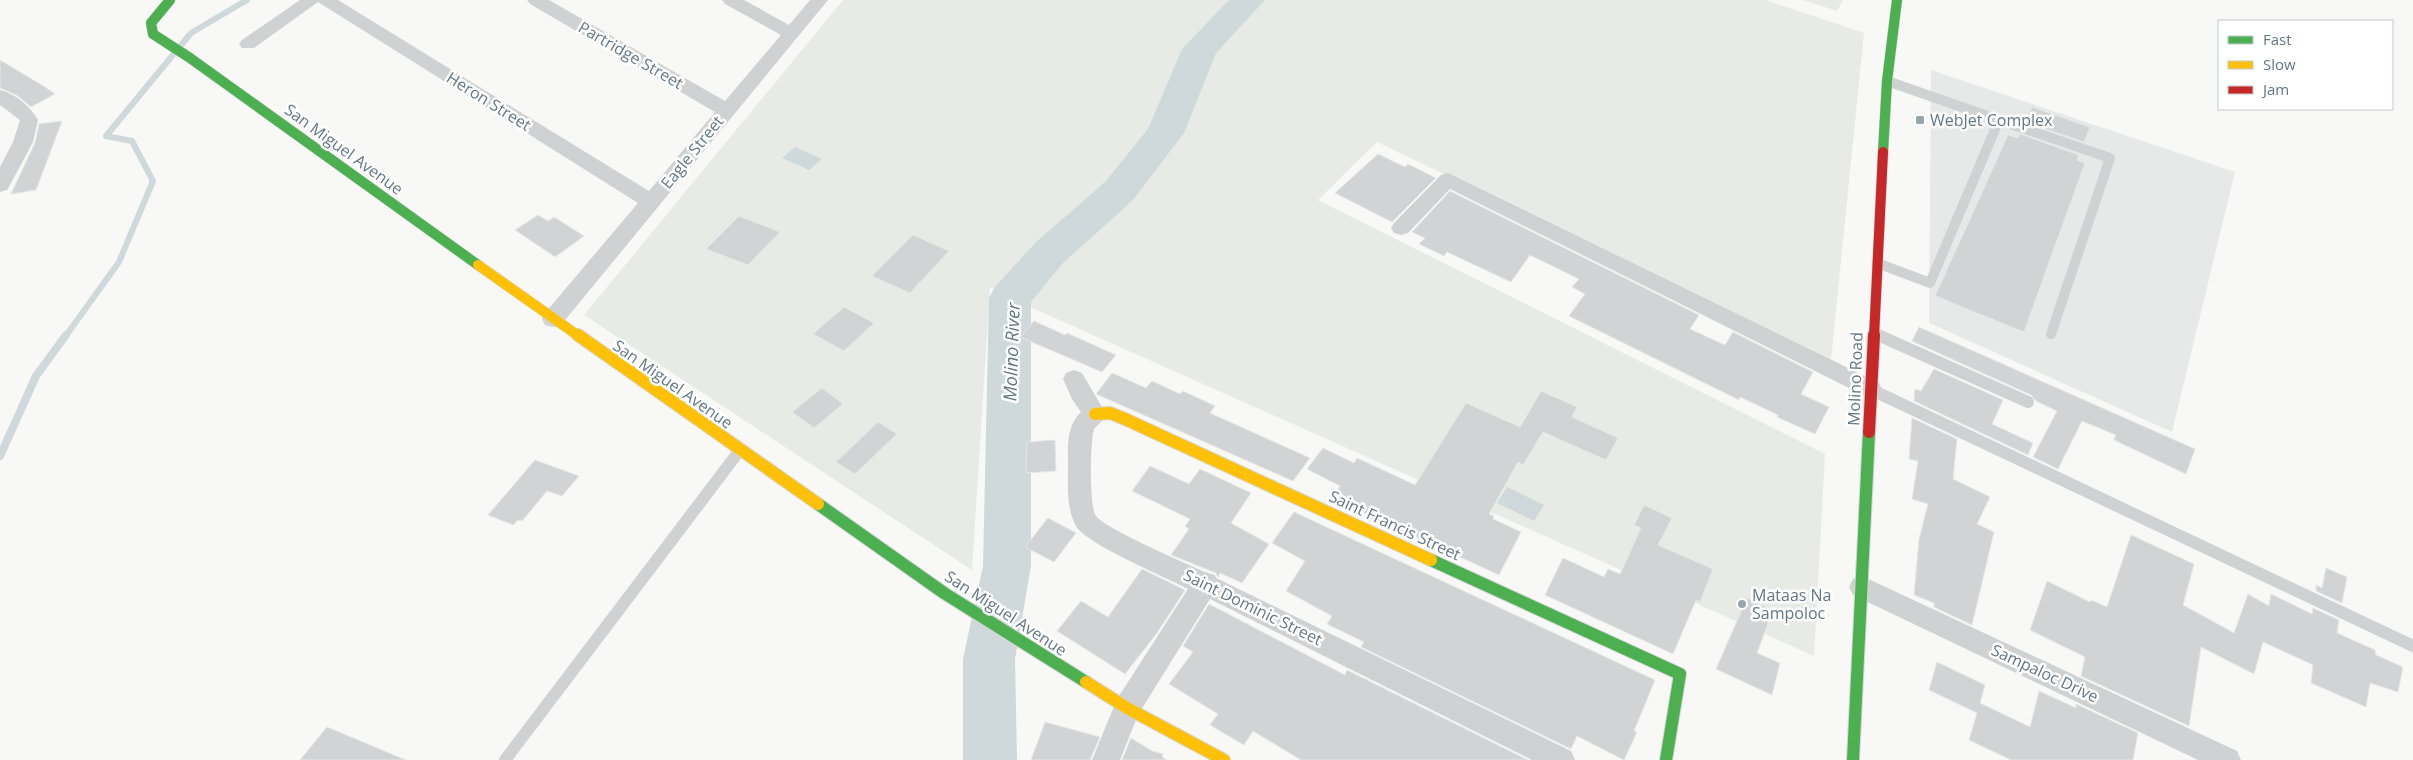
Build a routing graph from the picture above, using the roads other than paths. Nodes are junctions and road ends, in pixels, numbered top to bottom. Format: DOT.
graph roads {
  1 [pos="170,0"];
  2 [pos="310,0"];
  3 [pos="326,0"];
  4 [pos="536,0"];
  5 [pos="731,0"];
  6 [pos="819,0"];
  7 [pos="1897,0"];
  8 [pos="791,33"];
  9 [pos="248,44"];
  10 [pos="1887,81"];
  11 [pos="0,96"];
  12 [pos="726,110"];
  13 [pos="1999,120"];
  14 [pos="0,184"];
  15 [pos="652,202"];
  16 [pos="1401,228"];
  17 [pos="1877,263"];
  18 [pos="560,312"];
  19 [pos="1873,333"];
  20 [pos="2051,334"];
  21 [pos="1074,379"];
  22 [pos="1870,389"];
  23 [pos="2028,402"];
  24 [pos="1095,414"];
  25 [pos="740,450"];
  26 [pos="1206,583"];
  27 [pos="1862,587"];
  28 [pos="2413,646"];
  29 [pos="1127,708"];
  30 [pos="505,760"];
  31 [pos="1106,760"];
  32 [pos="1224,760"];
  33 [pos="1561,760"];
  34 [pos="1666,760"];
  35 [pos="1853,760"];
  36 [pos="2227,760"];
  1 -- 18 [label="street, San Miguel Avenue"];
  2 -- 9 [label="street"];
  3 -- 15 [label="street, Heron Street"];
  4 -- 12 [label="street, Partridge Street"];
  5 -- 8 [label="street"];
  6 -- 8 [label="street, Eagle Street"];
  7 -- 10 [label="street, Molino Road"];
  8 -- 12 [label="street, Eagle Street"];
  10 -- 13 [label="lane"];
  10 -- 17 [label="street, Molino Road"];
  11 -- 14 [label="street"];
  12 -- 15 [label="street, Eagle Street"];
  13 -- 17 [label="lane"];
  13 -- 20 [label="lane"];
  15 -- 18 [label="street, Eagle Street"];
  16 -- 22 [label="street"];
  17 -- 19 [label="street, Molino Road"];
  18 -- 25 [label="street, San Miguel Avenue"];
  19 -- 22 [label="street, Molino Road"];
  19 -- 23 [label="lane"];
  21 -- 24 [label="street"];
  22 -- 27 [label="street, Molino Road"];
  22 -- 28 [label="lane"];
  24 -- 26 [label="street, Saint Dominic Street"];
  24 -- 34 [label="street, Saint Francis Street"];
  25 -- 29 [label="street, San Miguel Avenue"];
  25 -- 30 [label="lane"];
  26 -- 29 [label="street"];
  26 -- 33 [label="street, Saint Dominic Street"];
  27 -- 35 [label="street, Molino Road"];
  27 -- 36 [label="street, Sampaloc Drive"];
  29 -- 31 [label="street"];
  29 -- 32 [label="street, San Miguel Avenue"];
}
